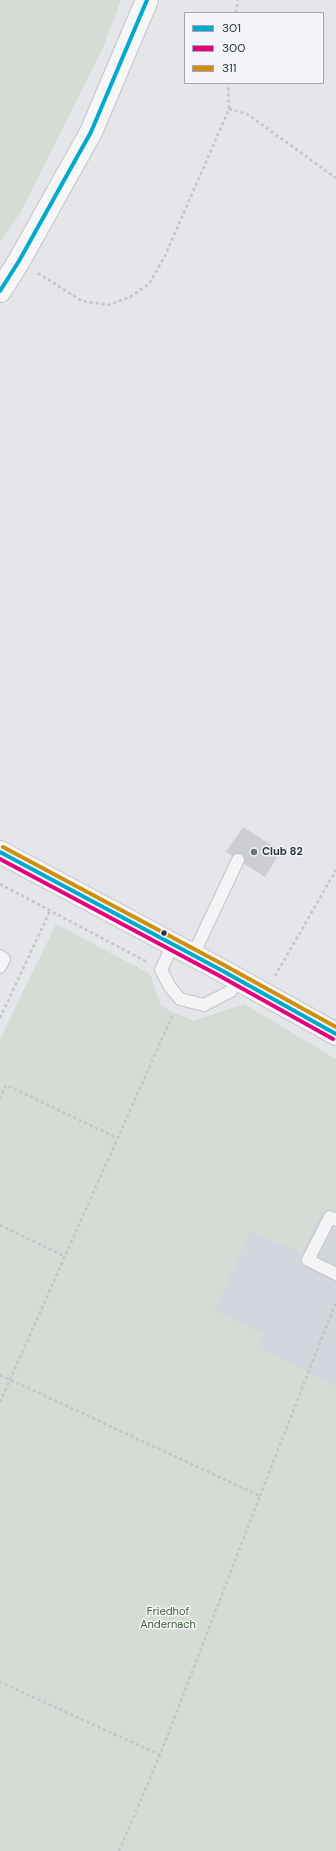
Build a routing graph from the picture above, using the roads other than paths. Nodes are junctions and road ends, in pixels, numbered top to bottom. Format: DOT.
graph roads {
  1 [pos="147,0"];
  2 [pos="0,291"];
  3 [pos="0,852"];
  4 [pos="238,860"];
  5 [pos="173,944"];
  6 [pos="193,955"];
  7 [pos="0,956"];
  8 [pos="0,967"];
  9 [pos="239,980"];
  10 [pos="336,1034"];
  11 [pos="336,1220"];
  12 [pos="336,1274"];
  1 -- 2 [label="street"];
  3 -- 5 [label="street"];
  4 -- 6 [label="lane"];
  5 -- 6 [label="street"];
  5 -- 9 [label="lane"];
  6 -- 9 [label="street"];
  7 -- 8 [label="lane"];
  9 -- 10 [label="street"];
  11 -- 12 [label="lane"];
}
